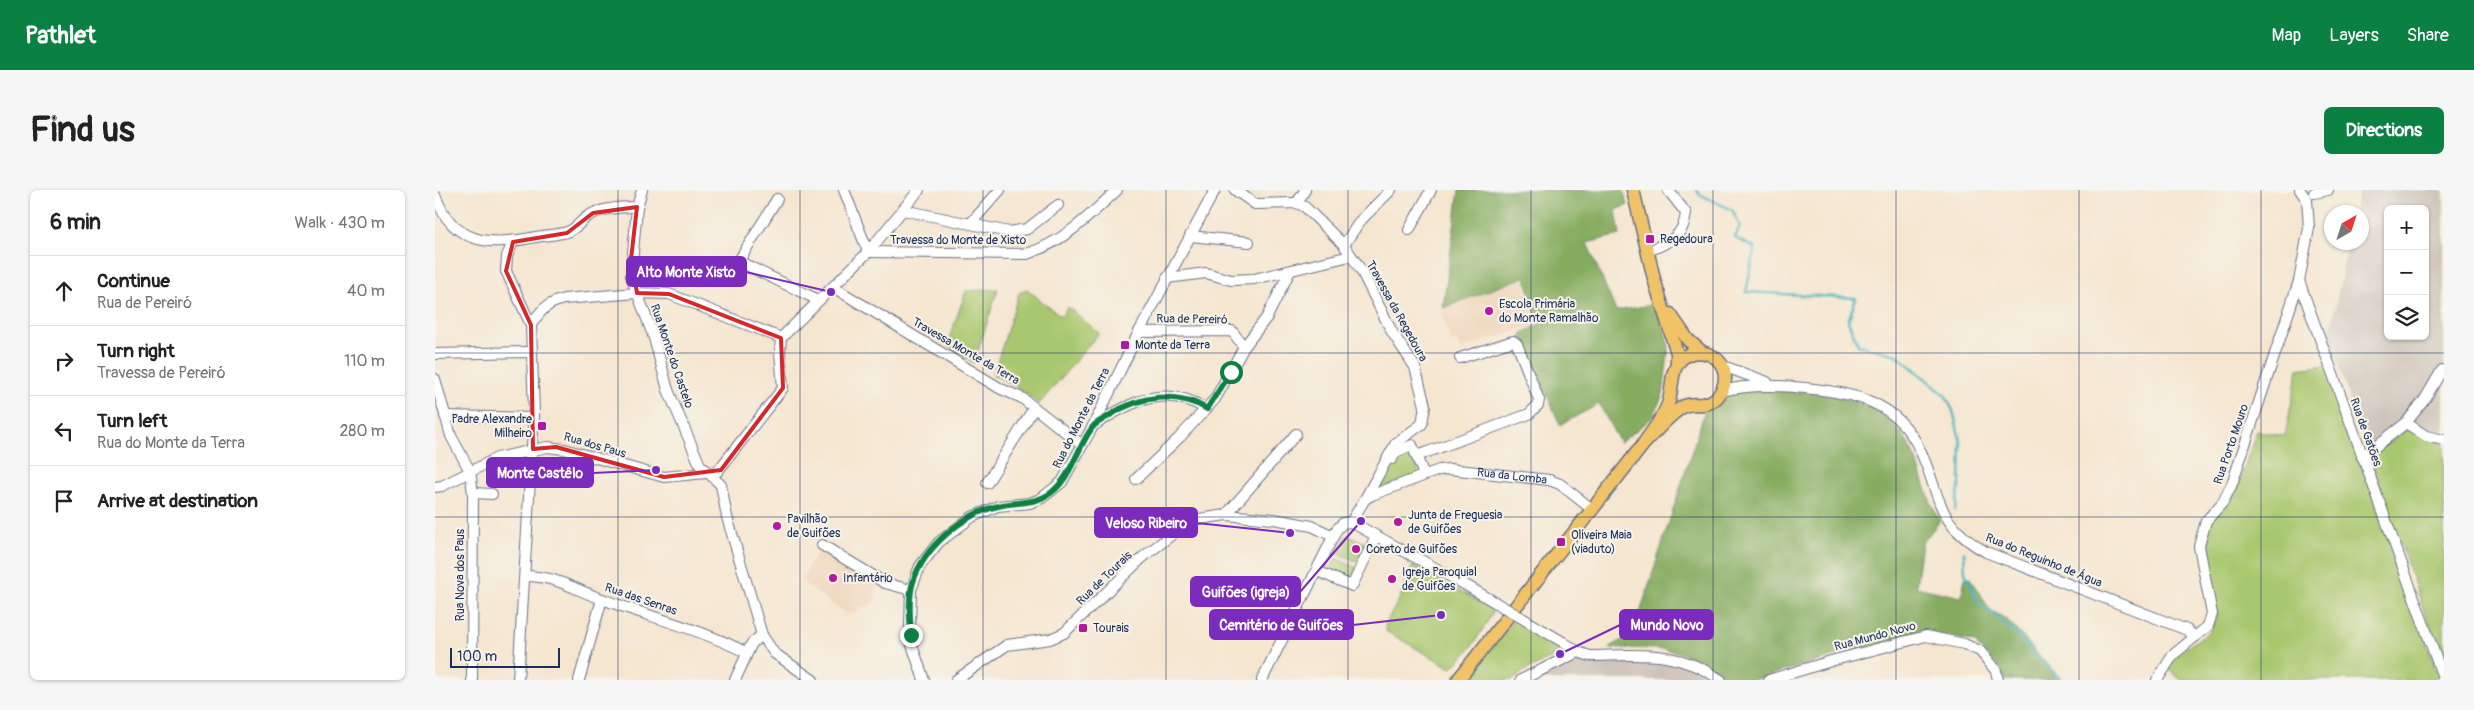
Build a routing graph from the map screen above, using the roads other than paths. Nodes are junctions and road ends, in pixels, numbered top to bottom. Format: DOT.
graph roads {
  1 [pos="844,190"];
  2 [pos="919,190"];
  3 [pos="1000,190"];
  4 [pos="1117,190"];
  5 [pos="1215,190"];
  6 [pos="1235,190"];
  7 [pos="1305,190"];
  8 [pos="1391,190"];
  9 [pos="1431,190"];
  10 [pos="1633,190"];
  11 [pos="1668,190"];
  12 [pos="2300,190"];
  13 [pos="2328,190"];
  14 [pos="642,192"];
  15 [pos="2311,194"];
  16 [pos="435,195"];
  17 [pos="777,199"];
  18 [pos="1297,203"];
  19 [pos="1059,205"];
  20 [pos="637,207"];
  21 [pos="903,210"];
  22 [pos="971,223"];
  23 [pos="1409,230"];
  24 [pos="1190,236"];
  25 [pos="513,242"];
  26 [pos="1249,242"];
  27 [pos="1344,245"];
  28 [pos="1648,251"];
  29 [pos="868,252"];
  30 [pos="1351,256"];
  31 [pos="1290,271"];
  32 [pos="1167,278"];
  33 [pos="2299,280"];
  34 [pos="833,286"];
  35 [pos="637,293"];
  36 [pos="818,300"];
  37 [pos="1663,304"];
  38 [pos="531,325"];
  39 [pos="1139,332"];
  40 [pos="781,338"];
  41 [pos="1244,347"];
  42 [pos="531,352"];
  43 [pos="1702,352"];
  44 [pos="435,354"];
  45 [pos="1460,358"];
  46 [pos="1677,364"];
  47 [pos="1723,366"];
  48 [pos="2442,370"];
  49 [pos="435,379"];
  50 [pos="1673,383"];
  51 [pos="1777,385"];
  52 [pos="1109,391"];
  53 [pos="1722,391"];
  54 [pos="1695,404"];
  55 [pos="1124,406"];
  56 [pos="1034,408"];
  57 [pos="1207,409"];
  58 [pos="445,416"];
  59 [pos="534,418"];
  60 [pos="2406,423"];
  61 [pos="1093,426"];
  62 [pos="1296,434"];
  63 [pos="2444,440"];
  64 [pos="1081,445"];
  65 [pos="1643,446"];
  66 [pos="533,449"];
  67 [pos="1417,456"];
  68 [pos="2361,457"];
  69 [pos="470,471"];
  70 [pos="709,473"];
  71 [pos="1423,476"];
  72 [pos="1136,479"];
  73 [pos="987,483"];
  74 [pos="435,487"];
  75 [pos="473,493"];
  76 [pos="492,494"];
  77 [pos="1368,497"];
  78 [pos="1593,510"];
  79 [pos="1226,515"];
  80 [pos="1351,522"];
  81 [pos="1333,536"];
  82 [pos="1375,536"];
  83 [pos="822,545"];
  84 [pos="1317,571"];
  85 [pos="525,576"];
  86 [pos="911,590"];
  87 [pos="602,599"];
  88 [pos="762,635"];
  89 [pos="2195,637"];
  90 [pos="1577,652"];
  91 [pos="747,653"];
  92 [pos="1995,679"];
  93 [pos="472,680"];
  94 [pos="518,680"];
  95 [pos="579,680"];
  96 [pos="735,680"];
  97 [pos="813,680"];
  98 [pos="924,680"];
  99 [pos="956,680"];
  100 [pos="1262,680"];
  101 [pos="1458,680"];
  102 [pos="1521,680"];
  103 [pos="1721,680"];
  104 [pos="1769,680"];
  105 [pos="2157,680"];
  106 [pos="2444,680"];
  1 -- 29 [label="street"];
  2 -- 21 [label="street"];
  3 -- 22 [label="street"];
  4 -- 29 [label="street, Travessa do Monte de Xisto"];
  5 -- 24 [label="street, Rua do Monte da Terra"];
  6 -- 18 [label="street"];
  7 -- 18 [label="street"];
  8 -- 27 [label="street"];
  9 -- 23 [label="street"];
  10 -- 28 [label="main road"];
  11 -- 28 [label="street"];
  12 -- 15 [label="street"];
  13 -- 15 [label="street"];
  14 -- 20 [label="street, Rua Monte do Castelo"];
  15 -- 33 [label="street"];
  16 -- 25 [label="street"];
  17 -- 36 [label="street"];
  18 -- 27 [label="street, Travessa da Regedoura"];
  19 -- 22 [label="street"];
  20 -- 25 [label="street"];
  20 -- 35 [label="street, Rua Monte do Castelo"];
  21 -- 22 [label="street"];
  21 -- 29 [label="street"];
  24 -- 26 [label="street"];
  24 -- 32 [label="street, Rua do Monte da Terra"];
  25 -- 38 [label="street"];
  27 -- 30 [label="street, Travessa da Regedoura"];
  28 -- 37 [label="main road"];
  29 -- 34 [label="street"];
  30 -- 31 [label="street"];
  30 -- 77 [label="street, Travessa da Regedoura"];
  31 -- 32 [label="street"];
  31 -- 41 [label="street"];
  32 -- 39 [label="street, Rua do Monte da Terra"];
  33 -- 68 [label="street, Rua de Gatões"];
  33 -- 89 [label="street, Rua Porto Mouro"];
  34 -- 36 [label="street"];
  34 -- 56 [label="street, Travessa Monte da Terra"];
  35 -- 38 [label="street"];
  35 -- 40 [label="street"];
  35 -- 70 [label="street, Rua Monte do Castelo"];
  36 -- 40 [label="street"];
  37 -- 43 [label="main road"];
  37 -- 46 [label="main road"];
  38 -- 42 [label="street"];
  39 -- 41 [label="street, Rua de Pereiró"];
  39 -- 52 [label="street, Rua do Monte da Terra"];
  40 -- 70 [label="street"];
  41 -- 57 [label="street"];
  42 -- 44 [label="street"];
  42 -- 59 [label="street"];
  43 -- 46 [label="main road"];
  43 -- 47 [label="main road"];
  45 -- 67 [label="street"];
  46 -- 50 [label="main road"];
  47 -- 51 [label="street, Rua do Reguinho de Água"];
  47 -- 53 [label="main road"];
  48 -- 60 [label="street"];
  49 -- 58 [label="street"];
  50 -- 54 [label="main road"];
  50 -- 65 [label="main road"];
  51 -- 53 [label="street, Rua do Reguinho de Água"];
  51 -- 89 [label="street, Rua do Reguinho de Água"];
  52 -- 55 [label="street"];
  52 -- 61 [label="street, Rua do Monte da Terra"];
  53 -- 54 [label="main road"];
  54 -- 65 [label="main road"];
  55 -- 57 [label="street"];
  55 -- 61 [label="street"];
  56 -- 64 [label="street, Travessa Monte da Terra"];
  56 -- 73 [label="street"];
  57 -- 72 [label="street"];
  58 -- 59 [label="street"];
  58 -- 69 [label="street"];
  59 -- 66 [label="street"];
  60 -- 63 [label="street"];
  60 -- 68 [label="street"];
  61 -- 64 [label="street, Rua do Monte da Terra"];
  62 -- 79 [label="street"];
  64 -- 86 [label="street, Rua do Monte da Terra"];
  65 -- 78 [label="main road"];
  66 -- 69 [label="street, Rua dos Paus"];
  66 -- 70 [label="street, Rua dos Paus"];
  66 -- 85 [label="street"];
  67 -- 71 [label="street"];
  67 -- 77 [label="street"];
  68 -- 106 [label="street, Rua de Gatões"];
  69 -- 74 [label="street, Rua dos Paus"];
  69 -- 75 [label="street, Rua Nova dos Paus"];
  70 -- 88 [label="street, Rua Monte do Castelo"];
  71 -- 77 [label="street, Rua da Lomba"];
  71 -- 78 [label="street, Rua da Lomba"];
  75 -- 76 [label="street"];
  75 -- 93 [label="street, Rua Nova dos Paus"];
  77 -- 80 [label="street"];
  78 -- 101 [label="main road"];
  79 -- 81 [label="street, Rua de Tourais"];
  79 -- 99 [label="street, Rua de Tourais"];
  80 -- 81 [label="street"];
  80 -- 82 [label="street"];
  81 -- 84 [label="street"];
  82 -- 84 [label="street"];
  82 -- 90 [label="street, bridge"];
  83 -- 86 [label="street"];
  84 -- 100 [label="street"];
  85 -- 87 [label="street, Rua das Senras"];
  85 -- 94 [label="street"];
  86 -- 98 [label="street, Rua do Monte da Terra"];
  87 -- 91 [label="street, Rua das Senras"];
  87 -- 95 [label="street"];
  88 -- 91 [label="street"];
  88 -- 97 [label="street"];
  89 -- 105 [label="street, Rua Porto Mouro"];
  90 -- 102 [label="street"];
  90 -- 103 [label="street"];
  91 -- 96 [label="street"];
  92 -- 104 [label="street, Rua Mundo Novo"];
}
